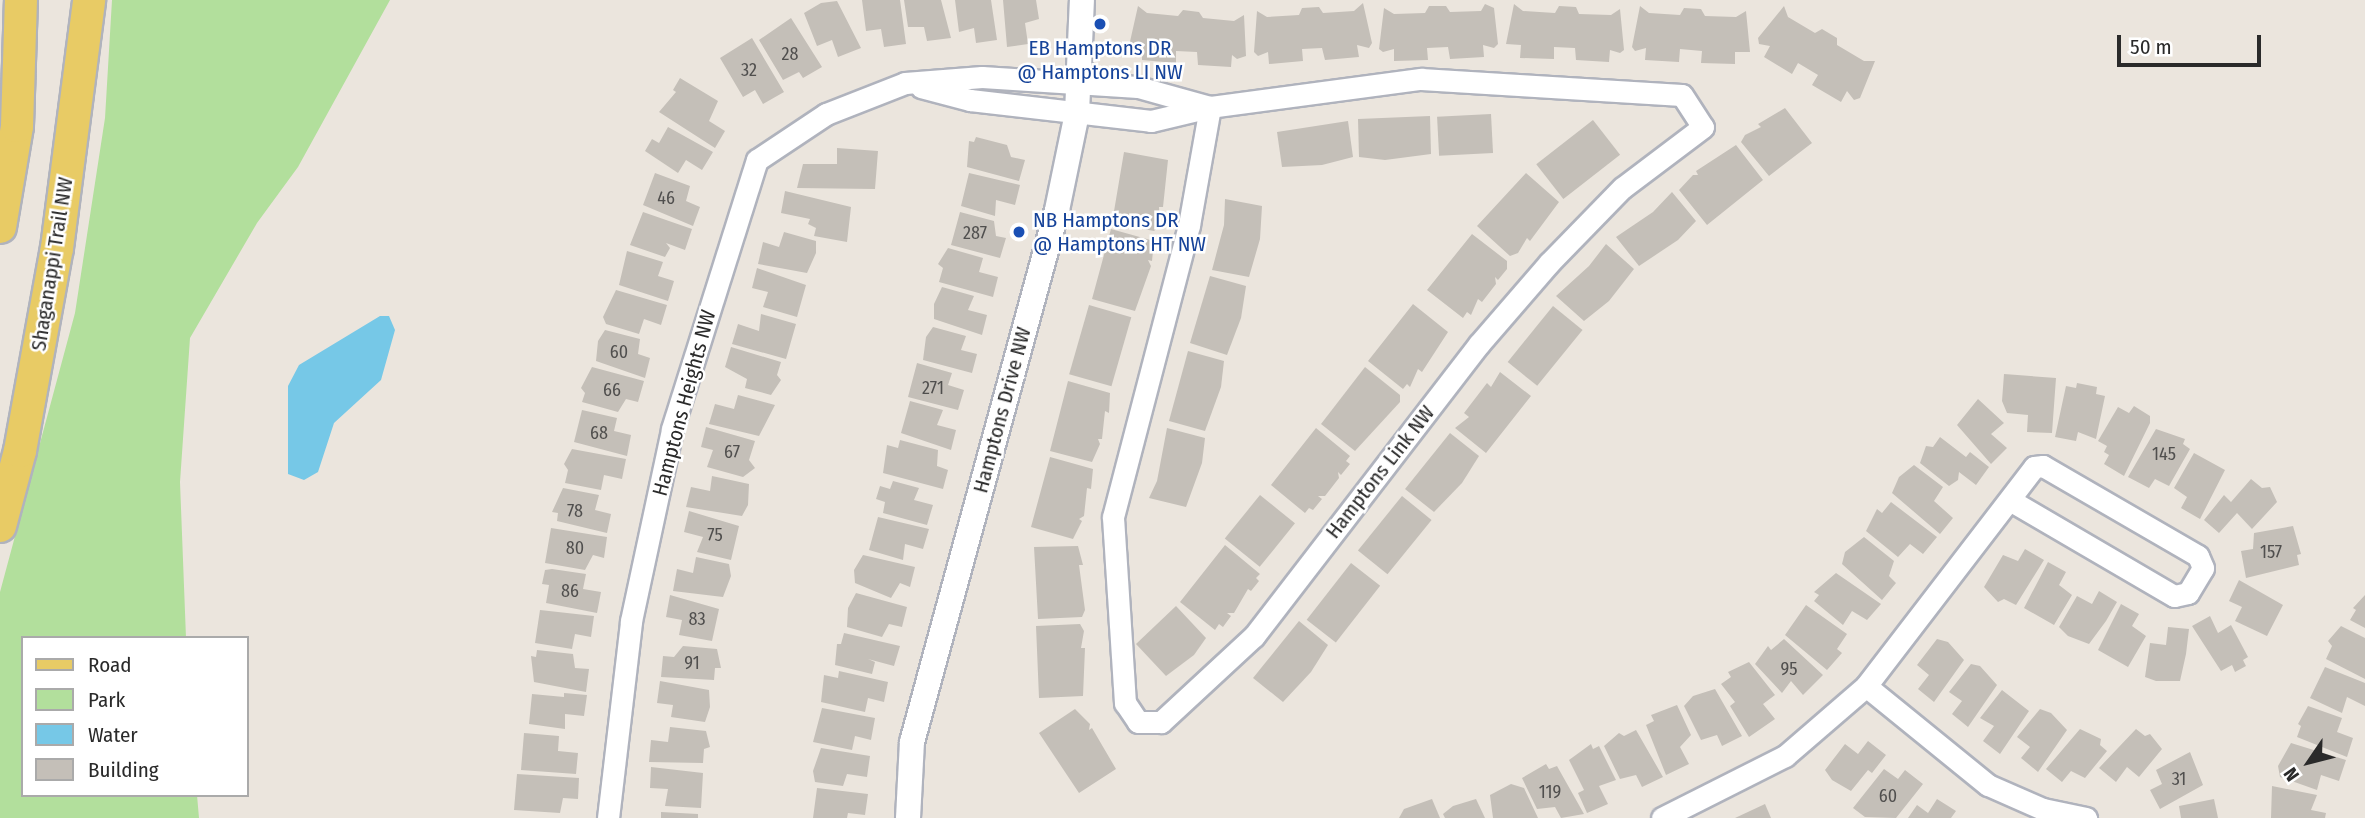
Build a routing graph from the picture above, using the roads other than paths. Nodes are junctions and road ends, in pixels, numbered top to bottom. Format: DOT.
graph roads {
  1 [pos="21,0"];
  2 [pos="87,0"];
  3 [pos="1082,0"];
  4 [pos="905,83"];
  5 [pos="0,84"];
  6 [pos="1080,84"];
  7 [pos="1210,107"];
  8 [pos="1077,113"];
  9 [pos="17,126"];
  10 [pos="0,227"];
  11 [pos="2010,500"];
  12 [pos="0,526"];
  13 [pos="1866,687"];
  14 [pos="1671,816"];
  15 [pos="608,818"];
  16 [pos="908,818"];
  17 [pos="2086,818"];
  1 -- 9 [label="main road"];
  2 -- 12 [label="main road, Shaganappi Trail NW"];
  3 -- 6 [label="street, Hamptons Drive NW"];
  4 -- 6 [label="street, Hamptons Heights NW"];
  4 -- 8 [label="street"];
  4 -- 15 [label="street, Hamptons Heights NW"];
  5 -- 9 [label="main road"];
  6 -- 7 [label="street, Hamptons Link NW"];
  6 -- 8 [label="street, Hamptons Drive NW"];
  7 -- 7 [label="street, Hamptons Link NW"];
  7 -- 8 [label="street, Hamptons Link NW"];
  8 -- 16 [label="street, Hamptons Drive NW"];
  9 -- 10 [label="main road"];
  11 -- 11 [label="street"];
  11 -- 13 [label="street"];
  13 -- 14 [label="street"];
  13 -- 17 [label="street"];
}
